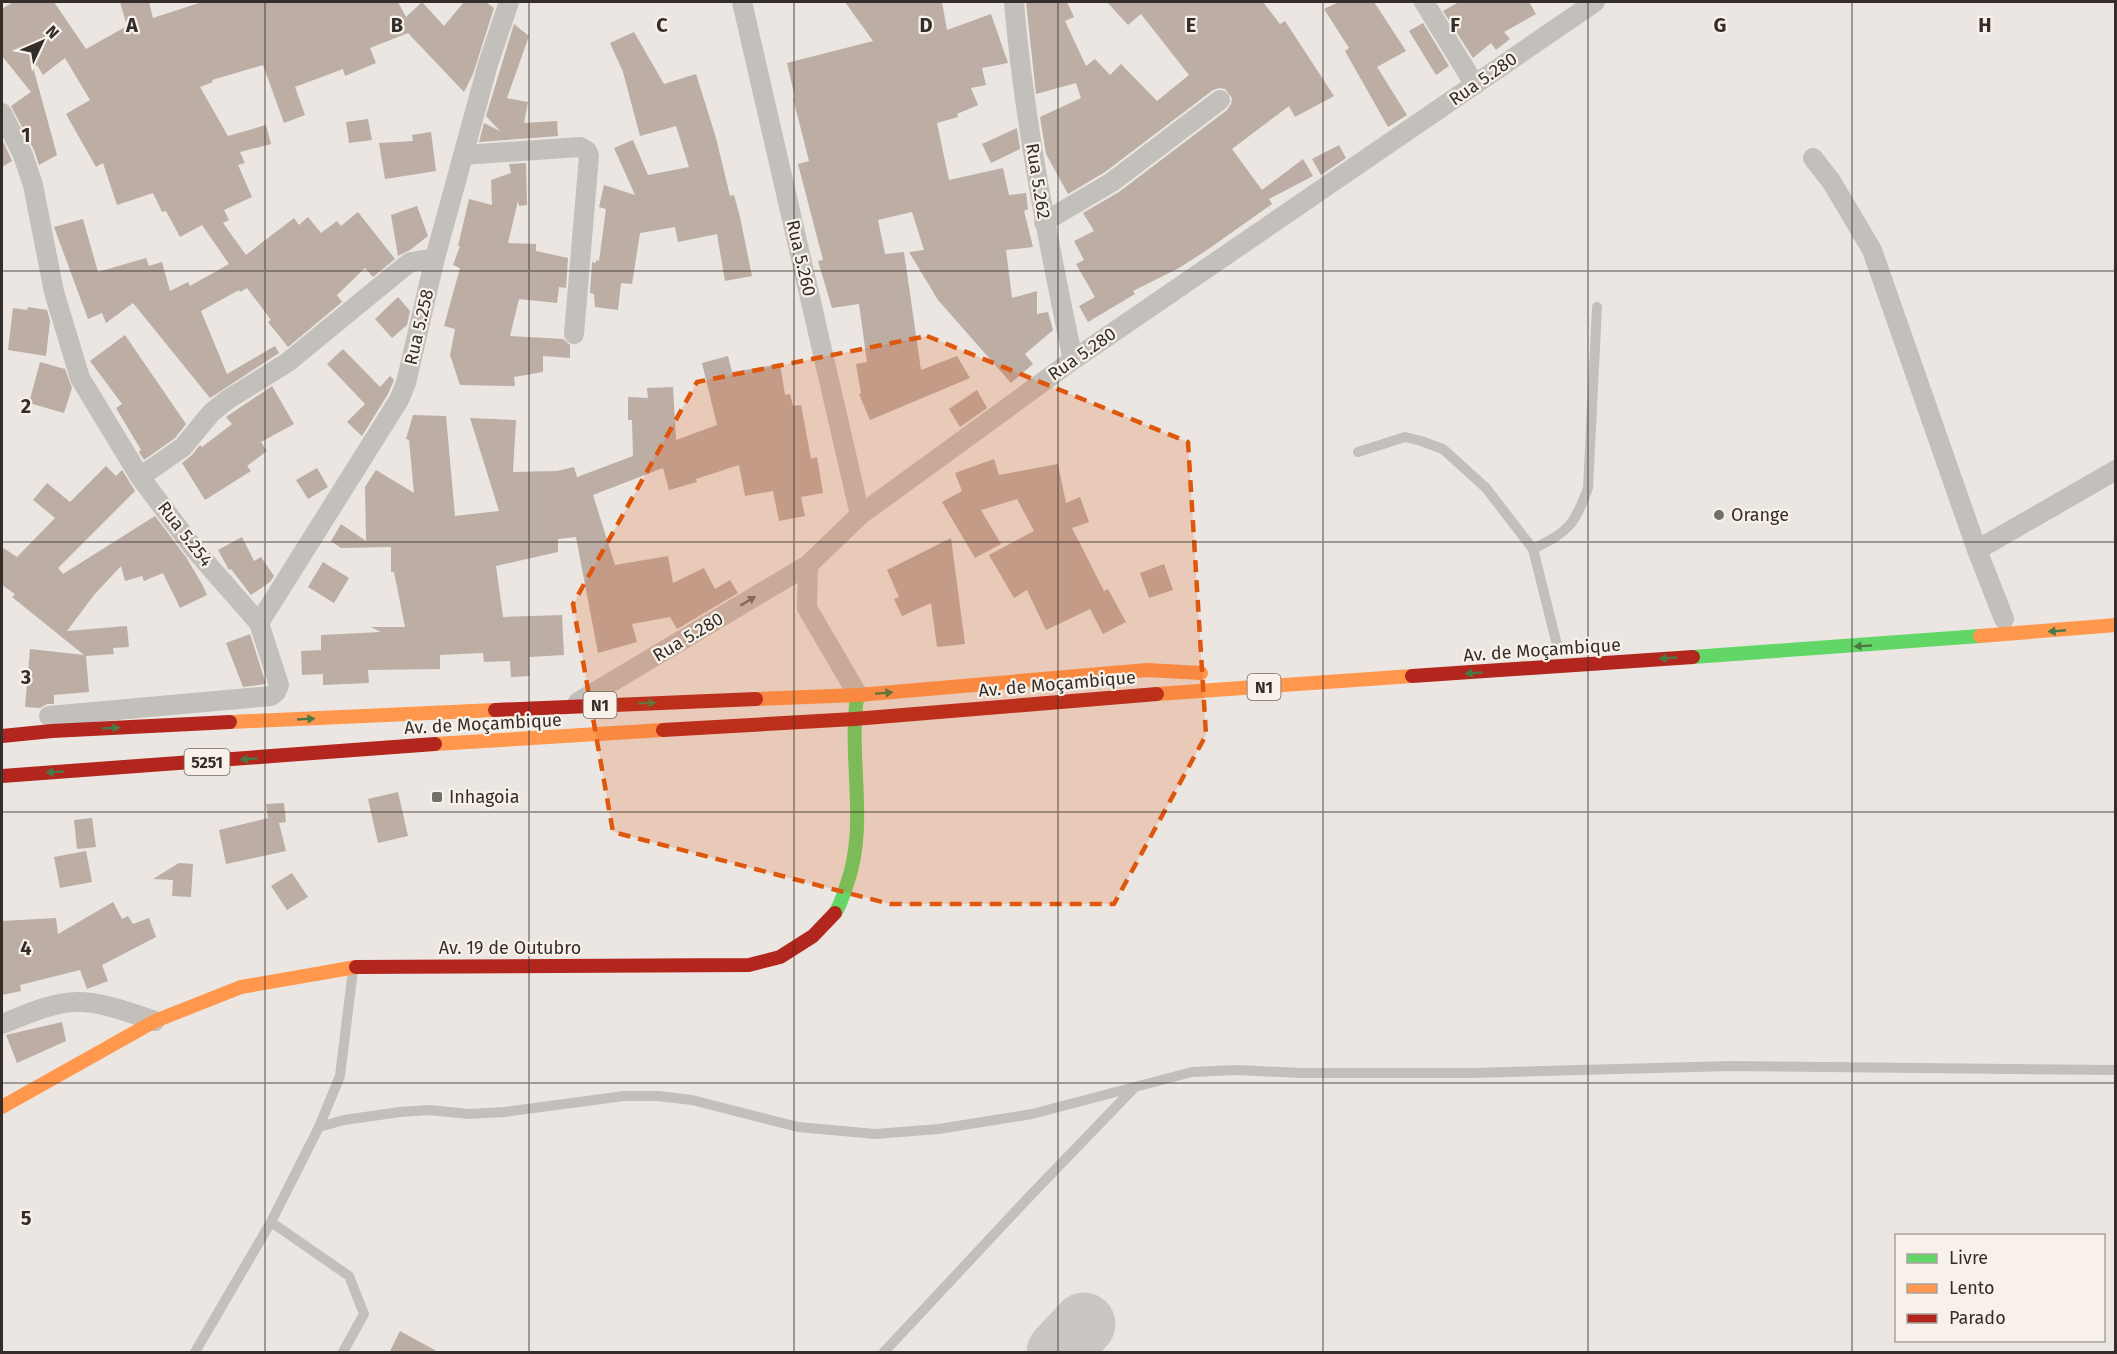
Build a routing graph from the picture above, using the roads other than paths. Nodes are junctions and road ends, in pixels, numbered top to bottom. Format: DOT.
graph roads {
  1 [pos="509,2"];
  2 [pos="742,2"];
  3 [pos="1014,2"];
  4 [pos="1424,2"];
  5 [pos="1595,2"];
  6 [pos="1573,7"];
  7 [pos="1475,85"];
  8 [pos="1220,100"];
  9 [pos="2,113"];
  10 [pos="463,155"];
  11 [pos="1813,158"];
  12 [pos="1044,222"];
  13 [pos="435,258"];
  14 [pos="1597,307"];
  15 [pos="574,334"];
  16 [pos="1072,360"];
  17 [pos="1358,452"];
  18 [pos="2115,470"];
  19 [pos="140,477"];
  20 [pos="860,515"];
  21 [pos="1533,549"];
  22 [pos="1977,550"];
  23 [pos="808,565"];
  24 [pos="2003,619"];
  25 [pos="259,623"];
  26 [pos="2115,625"];
  27 [pos="1558,649"];
  28 [pos="1213,673"];
  29 [pos="858,695"];
  30 [pos="571,706"];
  31 [pos="854,719"];
  32 [pos="2,721"];
  33 [pos="2,736"];
  34 [pos="412,745"];
  35 [pos="2,776"];
  36 [pos="353,967"];
  37 [pos="155,1021"];
  38 [pos="2,1024"];
  39 [pos="2115,1070"];
  40 [pos="1135,1087"];
  41 [pos="2,1107"];
  42 [pos="319,1127"];
  43 [pos="271,1222"];
  44 [pos="195,1353"];
  45 [pos="343,1353"];
  46 [pos="884,1353"];
  1 -- 10 [label="street, Rua 5.258"];
  2 -- 20 [label="street, Rua 5.260"];
  3 -- 12 [label="street, Rua 5.262"];
  4 -- 7 [label="street"];
  5 -- 6 [label="street, Rua 5.280"];
  6 -- 7 [label="street, Rua 5.280"];
  7 -- 16 [label="street, Rua 5.280"];
  8 -- 12 [label="street"];
  9 -- 19 [label="street, Rua 5.254"];
  10 -- 13 [label="street, Rua 5.258"];
  10 -- 15 [label="street"];
  11 -- 22 [label="street"];
  12 -- 16 [label="street, Rua 5.262"];
  13 -- 19 [label="street"];
  13 -- 25 [label="street, Rua 5.258"];
  14 -- 21 [label="lane"];
  16 -- 20 [label="street, Rua 5.280"];
  17 -- 21 [label="lane"];
  18 -- 22 [label="street"];
  19 -- 25 [label="street, Rua 5.254"];
  20 -- 23 [label="street, Rua 5.280"];
  21 -- 27 [label="lane"];
  22 -- 24 [label="street"];
  23 -- 29 [label="street"];
  30 -- 23 [label="street, Rua 5.280, one-way"];
  25 -- 32 [label="street, Rua 5.254"];
  26 -- 31 [label="main road, Av. de Moçambique / N1, one-way"];
  29 -- 28 [label="main road, Av. de Moçambique / N1, one-way"];
  30 -- 29 [label="main road, Av. de Moçambique / N1, one-way"];
  29 -- 31 [label="main road, Av. 19 de Outubro"];
  33 -- 30 [label="main road, Av. de Moçambique / N1, one-way"];
  31 -- 34 [label="main road, Av. de Moçambique / N1"];
  31 -- 36 [label="main road, Av. 19 de Outubro"];
  34 -- 35 [label="main road, Av. de Moçambique / 5251, one-way"];
  36 -- 37 [label="main road, Av. 19 de Outubro"];
  36 -- 42 [label="lane"];
  37 -- 38 [label="street"];
  37 -- 41 [label="main road, Av. 19 de Outubro"];
  39 -- 40 [label="lane"];
  40 -- 42 [label="lane"];
  40 -- 46 [label="lane"];
  42 -- 43 [label="lane"];
  43 -- 44 [label="lane"];
  43 -- 45 [label="lane"];
}
